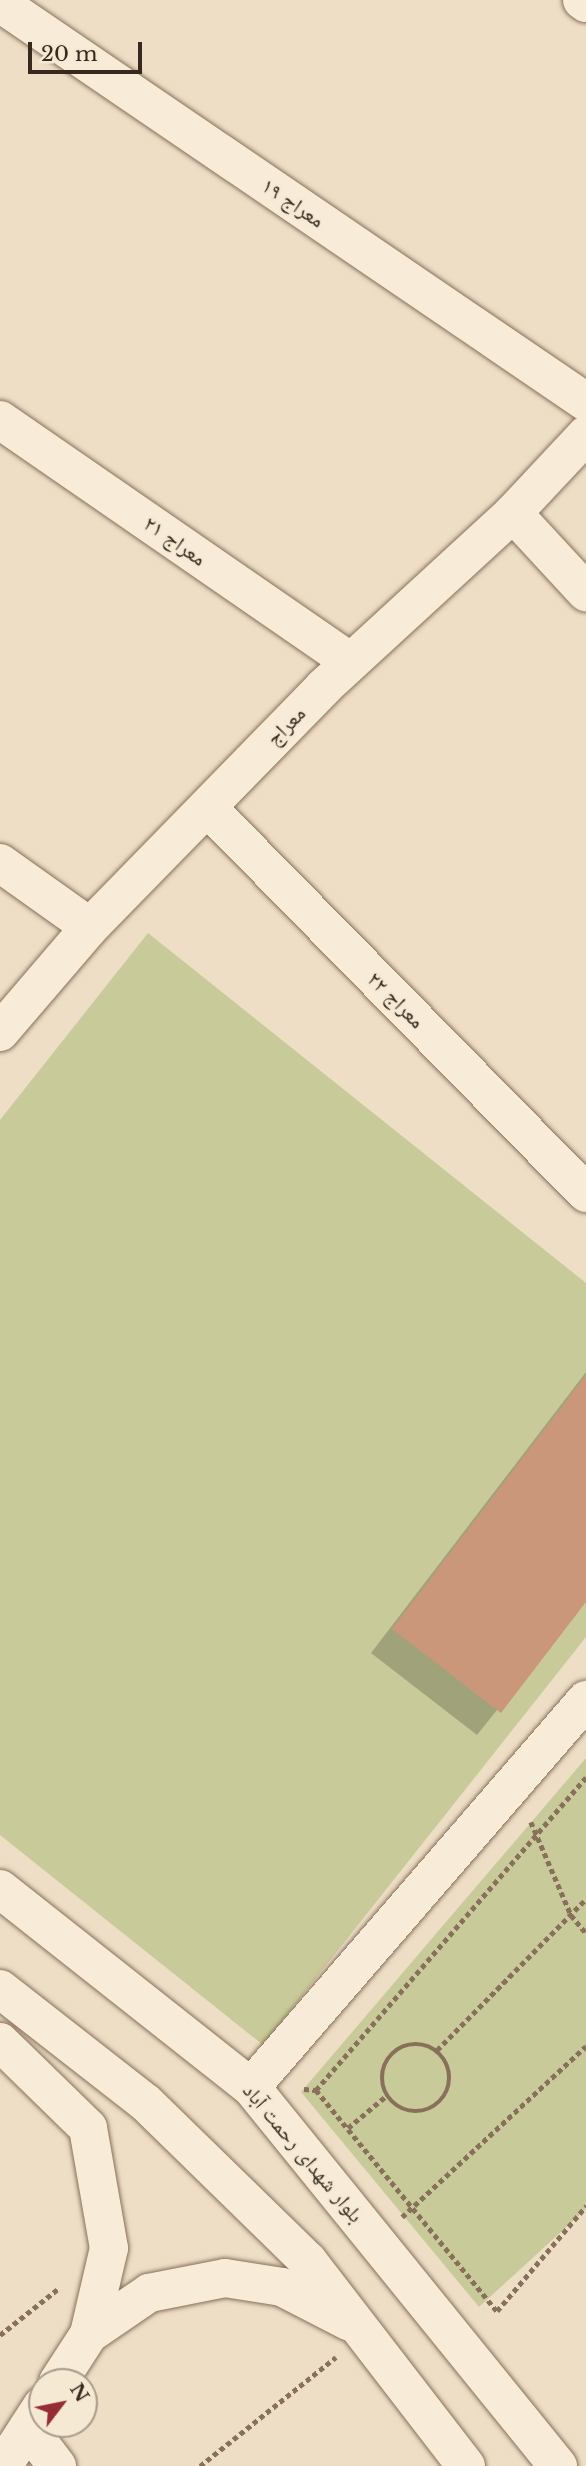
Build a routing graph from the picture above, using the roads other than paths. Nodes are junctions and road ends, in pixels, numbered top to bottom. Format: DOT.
graph roads {
  1 [pos="0,4"];
  2 [pos="586,402"];
  3 [pos="0,420"];
  4 [pos="586,435"];
  5 [pos="513,513"];
  6 [pos="586,592"];
  7 [pos="350,661"];
  8 [pos="207,807"];
  9 [pos="0,863"];
  10 [pos="90,927"];
  11 [pos="0,1032"];
  12 [pos="586,1193"];
  13 [pos="586,1700"];
  14 [pos="0,1889"];
  15 [pos="0,1989"];
  16 [pos="0,2042"];
  17 [pos="251,2087"];
  18 [pos="368,2331"];
  19 [pos="89,2334"];
  20 [pos="67,2368"];
  21 [pos="28,2428"];
  22 [pos="44,2438"];
  23 [pos="3,2466"];
  24 [pos="57,2466"];
  25 [pos="466,2466"];
  26 [pos="558,2466"];
  1 -- 2 [label="street, معراج ۱۹"];
  3 -- 7 [label="street, معراج ۲۱"];
  4 -- 5 [label="street, معراج"];
  5 -- 6 [label="street"];
  5 -- 7 [label="street, معراج"];
  7 -- 8 [label="street, معراج"];
  8 -- 10 [label="street, معراج"];
  8 -- 12 [label="street, معراج ۲۲"];
  9 -- 10 [label="street"];
  10 -- 11 [label="street, معراج"];
  13 -- 17 [label="street"];
  14 -- 17 [label="street, بلوار شهدای رحمت آباد"];
  15 -- 18 [label="street"];
  16 -- 19 [label="street"];
  17 -- 26 [label="street, بلوار شهدای رحمت آباد"];
  18 -- 19 [label="street"];
  18 -- 25 [label="street"];
  19 -- 20 [label="street"];
  21 -- 23 [label="street"];
  22 -- 24 [label="street"];
}
